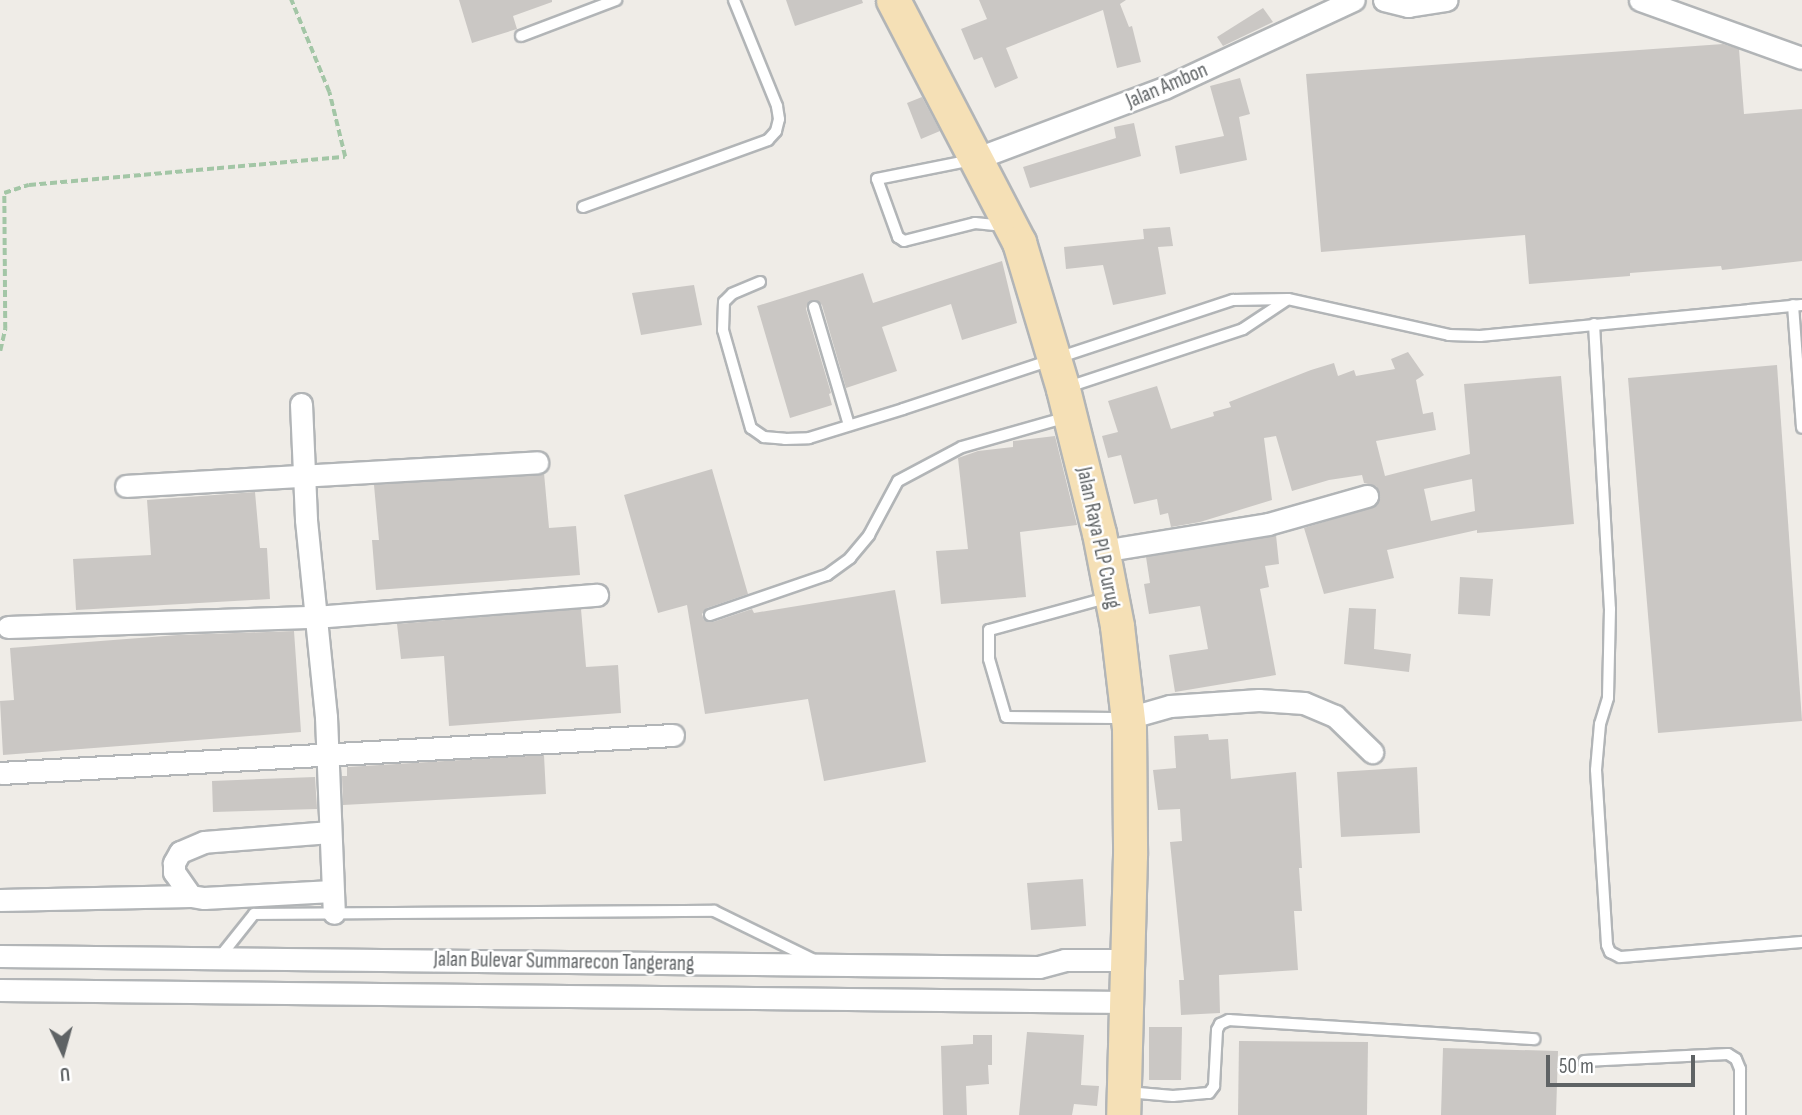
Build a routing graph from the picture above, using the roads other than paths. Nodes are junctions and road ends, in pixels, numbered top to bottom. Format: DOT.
graph roads {
  1 [pos="617,0"];
  2 [pos="734,0"];
  3 [pos="893,0"];
  4 [pos="1354,0"];
  5 [pos="1384,0"];
  6 [pos="1447,0"];
  7 [pos="1640,0"];
  8 [pos="521,36"];
  9 [pos="1802,58"];
  10 [pos="975,159"];
  11 [pos="583,207"];
  12 [pos="1013,232"];
  13 [pos="760,282"];
  14 [pos="1288,299"];
  15 [pos="1798,305"];
  16 [pos="814,307"];
  17 [pos="1594,324"];
  18 [pos="1062,388"];
  19 [pos="301,404"];
  20 [pos="849,425"];
  21 [pos="1802,428"];
  22 [pos="537,462"];
  23 [pos="305,478"];
  24 [pos="126,486"];
  25 [pos="1367,496"];
  26 [pos="1102,551"];
  27 [pos="597,595"];
  28 [pos="1112,604"];
  29 [pos="710,615"];
  30 [pos="316,617"];
  31 [pos="8,627"];
  32 [pos="1129,723"];
  33 [pos="673,735"];
  34 [pos="1372,752"];
  35 [pos="327,754"];
  36 [pos="0,773"];
  37 [pos="330,832"];
  38 [pos="332,891"];
  39 [pos="191,896"];
  40 [pos="0,900"];
  41 [pos="334,914"];
  42 [pos="1802,942"];
  43 [pos="0,956"];
  44 [pos="85,957"];
  45 [pos="219,958"];
  46 [pos="1127,960"];
  47 [pos="563,962"];
  48 [pos="824,965"];
  49 [pos="1039,968"];
  50 [pos="0,990"];
  51 [pos="85,991"];
  52 [pos="562,996"];
  53 [pos="1040,1001"];
  54 [pos="1125,1002"];
  55 [pos="1534,1039"];
  56 [pos="1584,1061"];
  57 [pos="1123,1103"];
  58 [pos="1740,1115"];
  1 -- 8 [label="lane"];
  2 -- 11 [label="lane"];
  3 -- 10 [label="main road, Jalan Raya PLP Curug"];
  4 -- 10 [label="street, Jalan Ambon"];
  5 -- 6 [label="street"];
  7 -- 9 [label="street"];
  10 -- 12 [label="main road, Jalan Raya PLP Curug"];
  10 -- 12 [label="lane"];
  12 -- 18 [label="main road, Jalan Raya PLP Curug"];
  13 -- 20 [label="lane"];
  14 -- 17 [label="lane"];
  14 -- 18 [label="lane"];
  14 -- 18 [label="lane"];
  15 -- 17 [label="lane"];
  15 -- 21 [label="lane"];
  16 -- 20 [label="lane"];
  17 -- 42 [label="lane"];
  18 -- 20 [label="lane"];
  18 -- 26 [label="main road, Jalan Raya PLP Curug"];
  18 -- 29 [label="lane"];
  19 -- 23 [label="street"];
  22 -- 23 [label="street"];
  23 -- 24 [label="street"];
  23 -- 30 [label="street"];
  25 -- 26 [label="street"];
  26 -- 28 [label="main road, Jalan Raya PLP Curug"];
  27 -- 30 [label="street"];
  28 -- 32 [label="main road, Jalan Raya PLP Curug"];
  28 -- 32 [label="lane"];
  30 -- 31 [label="street"];
  30 -- 35 [label="street"];
  32 -- 34 [label="street"];
  32 -- 46 [label="main road, Jalan Raya PLP Curug"];
  33 -- 35 [label="street"];
  35 -- 36 [label="street"];
  35 -- 37 [label="street"];
  37 -- 38 [label="street"];
  37 -- 39 [label="street"];
  38 -- 39 [label="street"];
  38 -- 41 [label="street"];
  39 -- 40 [label="street"];
  41 -- 45 [label="lane"];
  41 -- 48 [label="lane"];
  43 -- 44 [label="street, Jalan Bulevar Summarecon Tangerang"];
  44 -- 45 [label="street, Jalan Bulevar Summarecon Tangerang"];
  44 -- 51 [label="street"];
  45 -- 47 [label="street, Jalan Bulevar Summarecon Tangerang"];
  46 -- 49 [label="street, Jalan Bulevar Summarecon Tangerang"];
  46 -- 54 [label="main road, Jalan Raya PLP Curug"];
  47 -- 48 [label="street, Jalan Bulevar Summarecon Tangerang"];
  47 -- 52 [label="street"];
  48 -- 49 [label="street, Jalan Bulevar Summarecon Tangerang"];
  49 -- 53 [label="street"];
  50 -- 51 [label="street, Jalan Bulevar Summarecon Tangerang"];
  51 -- 52 [label="street, Jalan Bulevar Summarecon Tangerang"];
  52 -- 53 [label="street, Jalan Bulevar Summarecon Tangerang"];
  53 -- 54 [label="street, Jalan Bulevar Summarecon Tangerang"];
  54 -- 57 [label="main road, Jalan Raya PLP Curug"];
  55 -- 57 [label="lane"];
  56 -- 58 [label="lane"];
}
